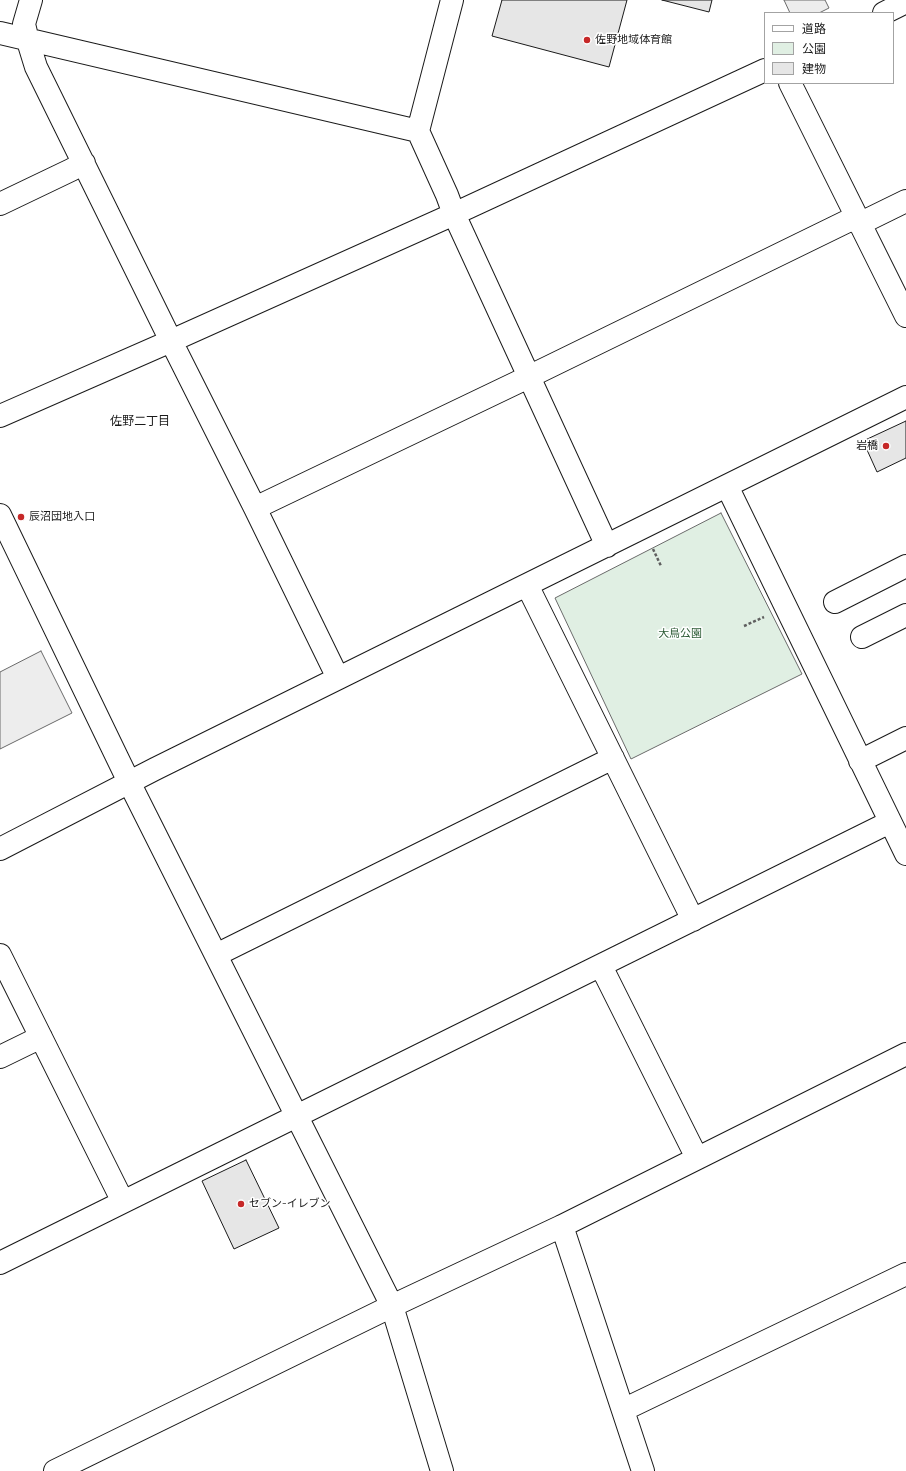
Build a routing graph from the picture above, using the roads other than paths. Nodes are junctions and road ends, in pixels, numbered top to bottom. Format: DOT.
graph roads {
  1 [pos="31,0"];
  2 [pos="452,0"];
  3 [pos="906,2"];
  4 [pos="886,12"];
  5 [pos="0,33"];
  6 [pos="28,41"];
  7 [pos="764,70"];
  8 [pos="790,84"];
  9 [pos="418,131"];
  10 [pos="84,162"];
  11 [pos="906,201"];
  12 [pos="0,204"];
  13 [pos="454,214"];
  14 [pos="857,220"];
  15 [pos="906,316"];
  16 [pos="171,341"];
  17 [pos="530,376"];
  18 [pos="906,397"];
  19 [pos="0,416"];
  20 [pos="727,486"];
  21 [pos="255,508"];
  22 [pos="0,516"];
  23 [pos="607,546"];
  24 [pos="906,566"];
  25 [pos="527,585"];
  26 [pos="835,602"];
  27 [pos="906,615"];
  28 [pos="862,636"];
  29 [pos="338,678"];
  30 [pos="906,738"];
  31 [pos="613,758"];
  32 [pos="860,761"];
  33 [pos="129,782"];
  34 [pos="890,822"];
  35 [pos="0,849"];
  36 [pos="906,854"];
  37 [pos="693,920"];
  38 [pos="0,955"];
  39 [pos="216,955"];
  40 [pos="601,966"];
  41 [pos="40,1037"];
  42 [pos="906,1054"];
  43 [pos="0,1057"];
  44 [pos="298,1116"];
  45 [pos="697,1158"];
  46 [pos="123,1202"];
  47 [pos="562,1226"];
  48 [pos="0,1263"];
  49 [pos="906,1274"];
  50 [pos="392,1306"];
  51 [pos="623,1410"];
  52 [pos="54,1471"];
  53 [pos="442,1471"];
  54 [pos="643,1471"];
  1 -- 6 [label="street"];
  2 -- 9 [label="street"];
  3 -- 4 [label="street"];
  5 -- 6 [label="street"];
  6 -- 9 [label="street"];
  6 -- 10 [label="street"];
  7 -- 13 [label="street"];
  8 -- 14 [label="street"];
  9 -- 13 [label="street"];
  10 -- 12 [label="street"];
  10 -- 16 [label="street"];
  11 -- 14 [label="street"];
  13 -- 16 [label="street"];
  13 -- 17 [label="street"];
  14 -- 15 [label="street"];
  14 -- 17 [label="street"];
  16 -- 19 [label="street"];
  16 -- 21 [label="street"];
  17 -- 21 [label="street"];
  17 -- 23 [label="street"];
  18 -- 20 [label="street"];
  20 -- 23 [label="street"];
  20 -- 32 [label="street"];
  21 -- 29 [label="street"];
  22 -- 33 [label="street"];
  23 -- 25 [label="street"];
  24 -- 26 [label="street"];
  25 -- 29 [label="street"];
  25 -- 31 [label="street"];
  27 -- 28 [label="street"];
  29 -- 33 [label="street"];
  30 -- 32 [label="street"];
  31 -- 37 [label="street"];
  31 -- 39 [label="street"];
  32 -- 34 [label="street"];
  33 -- 35 [label="street"];
  33 -- 39 [label="street"];
  34 -- 36 [label="street"];
  34 -- 37 [label="street"];
  37 -- 40 [label="street"];
  38 -- 41 [label="street"];
  39 -- 44 [label="street"];
  40 -- 44 [label="street"];
  40 -- 45 [label="street"];
  41 -- 43 [label="street"];
  41 -- 46 [label="street"];
  42 -- 45 [label="street"];
  44 -- 46 [label="street"];
  44 -- 50 [label="street"];
  45 -- 47 [label="street"];
  46 -- 48 [label="street"];
  47 -- 50 [label="street"];
  47 -- 51 [label="street"];
  49 -- 51 [label="street"];
  50 -- 52 [label="street"];
  50 -- 53 [label="street"];
  51 -- 54 [label="street"];
}
